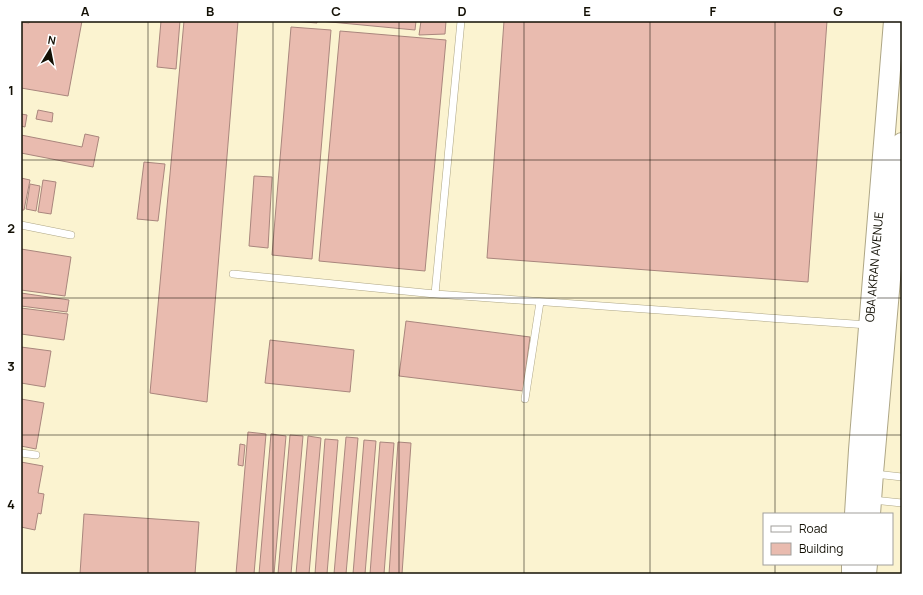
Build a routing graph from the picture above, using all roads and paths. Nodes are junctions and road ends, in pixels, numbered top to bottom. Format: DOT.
graph roads {
  1 [pos="460,21"];
  2 [pos="894,21"];
  3 [pos="902,143"];
  4 [pos="899,198"];
  5 [pos="21,225"];
  6 [pos="71,235"];
  7 [pos="233,274"];
  8 [pos="435,294"];
  9 [pos="540,302"];
  10 [pos="869,325"];
  11 [pos="525,399"];
  12 [pos="21,453"];
  13 [pos="36,455"];
  14 [pos="873,473"];
  15 [pos="902,477"];
  16 [pos="902,503"];
  17 [pos="871,507"];
  18 [pos="856,513"];
  1 -- 8 [label="lane"];
  2 -- 10 [label="main road, OBA AKRAN AVENUE"];
  3 -- 4 [label="main road, OBA AKRAN AVENUE"];
  4 -- 14 [label="main road, OBA AKRAN AVENUE"];
  5 -- 6 [label="lane"];
  7 -- 8 [label="lane"];
  8 -- 9 [label="lane"];
  9 -- 10 [label="lane"];
  9 -- 11 [label="lane"];
  10 -- 18 [label="main road, OBA AKRAN AVENUE"];
  12 -- 13 [label="lane"];
  14 -- 15 [label="lane"];
  14 -- 17 [label="main road, OBA AKRAN AVENUE"];
  16 -- 17 [label="lane"];
}
